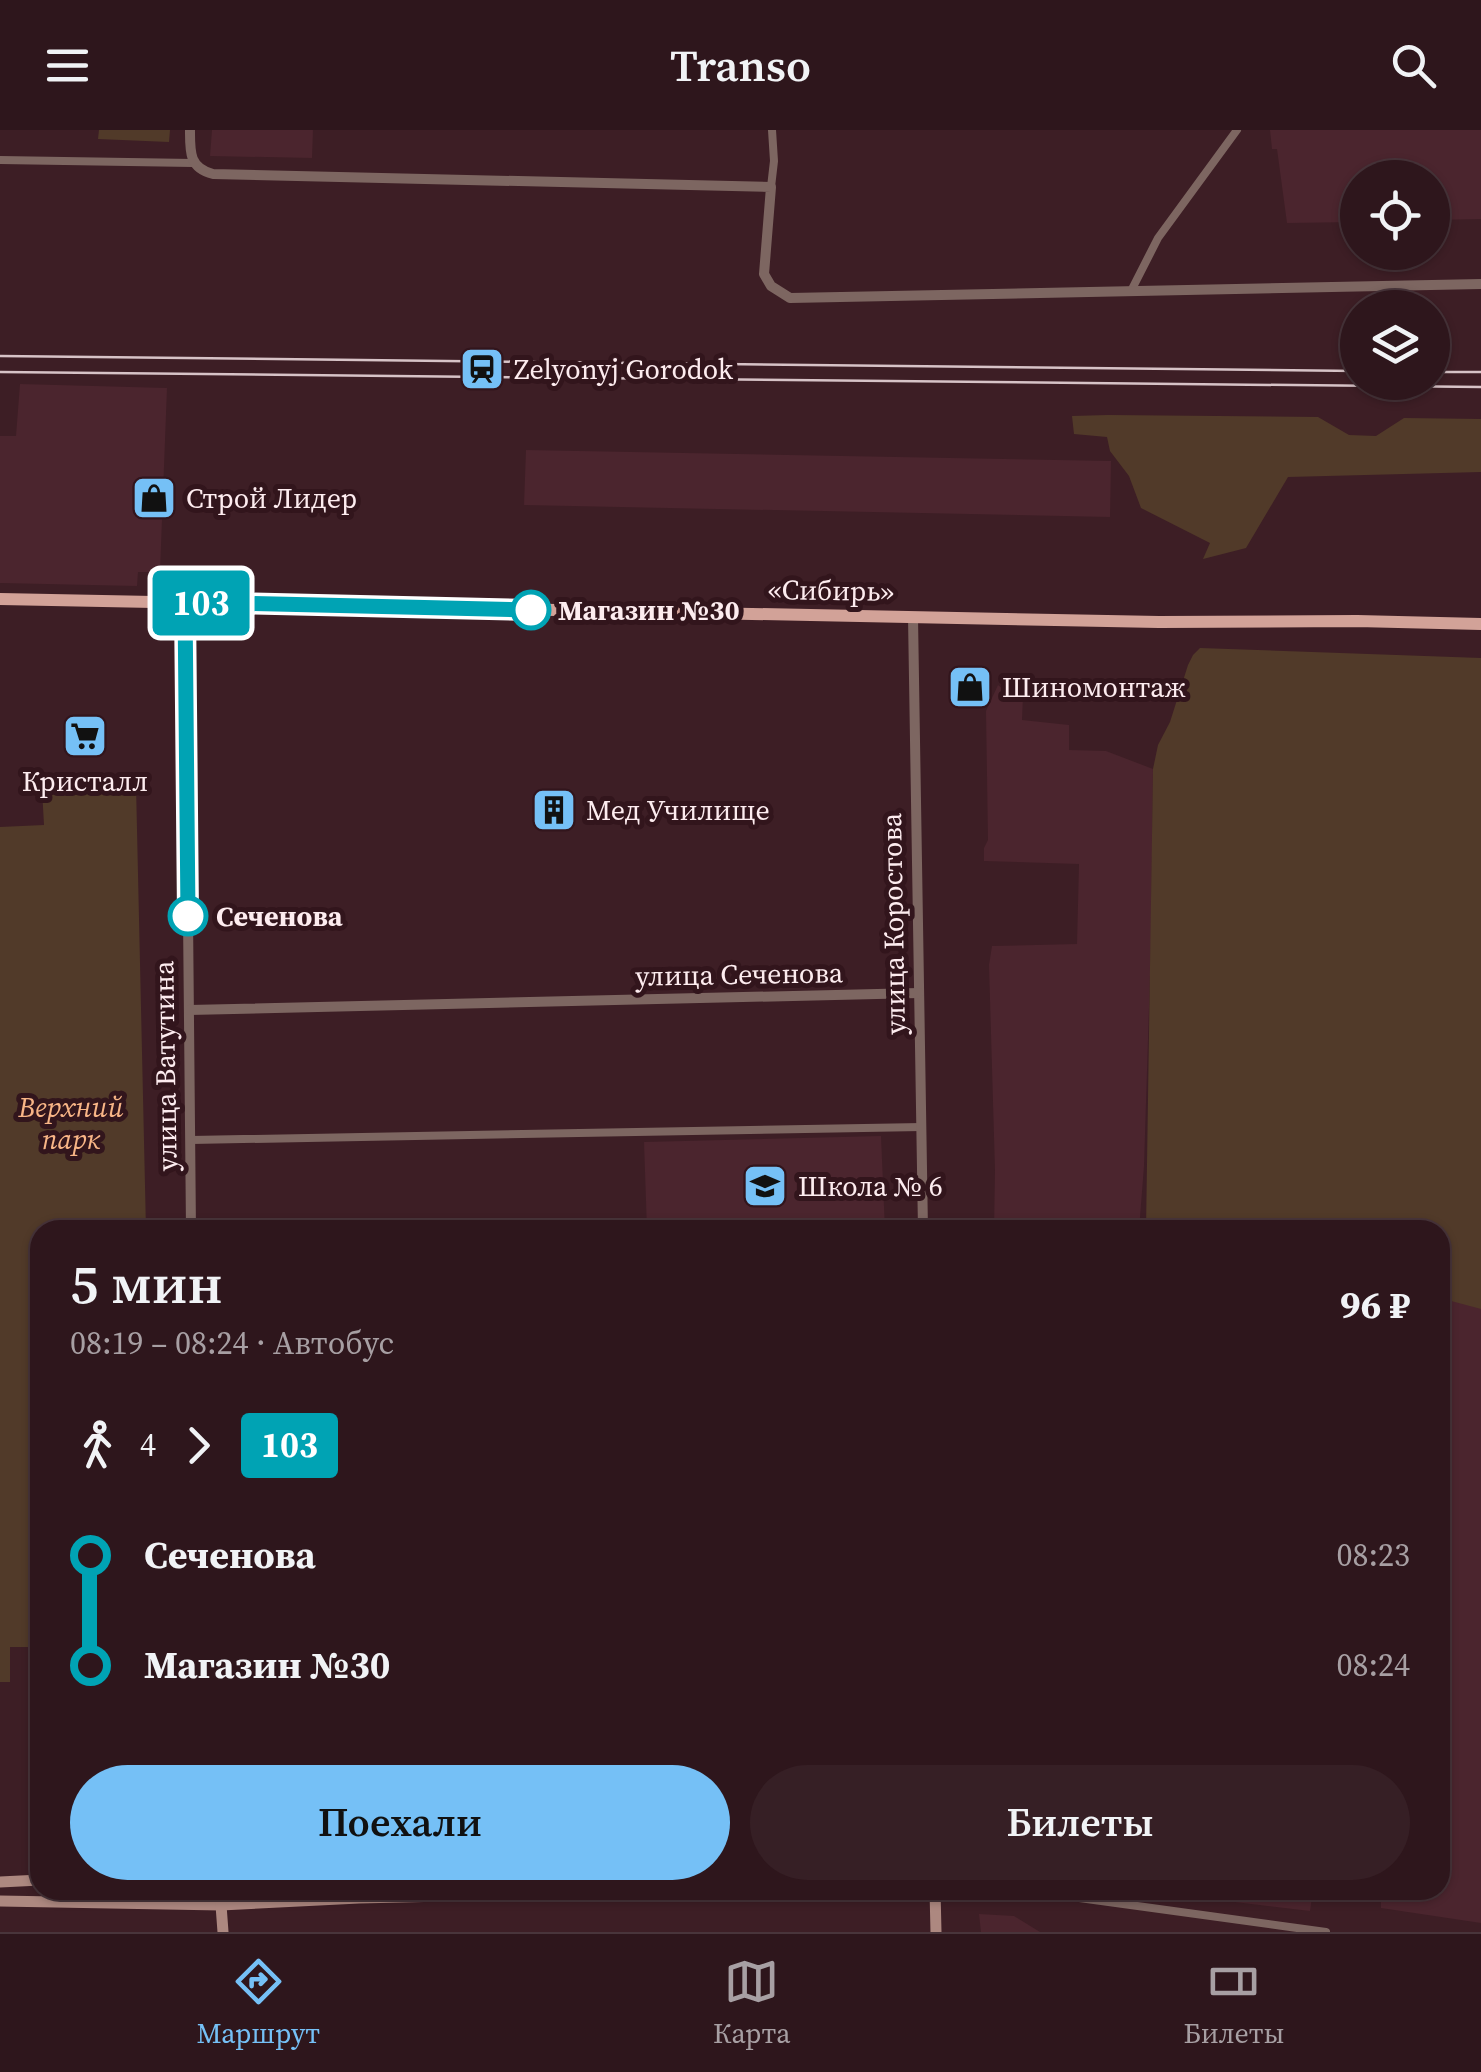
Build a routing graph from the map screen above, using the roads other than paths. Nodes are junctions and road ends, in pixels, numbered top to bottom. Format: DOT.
graph roads {
  1 [pos="190,130"];
  2 [pos="772,130"];
  3 [pos="1236,130"];
  4 [pos="192,158"];
  5 [pos="0,160"];
  6 [pos="771,188"];
  7 [pos="1481,284"];
  8 [pos="1131,291"];
  9 [pos="0,599"];
  10 [pos="185,602"];
  11 [pos="913,616"];
  12 [pos="1481,624"];
  13 [pos="919,993"];
  14 [pos="189,1010"];
  15 [pos="922,1128"];
  16 [pos="190,1140"];
  17 [pos="192,1220"];
  18 [pos="923,1220"];
  19 [pos="30,1880"];
  20 [pos="0,1882"];
  21 [pos="132,1900"];
  22 [pos="283,1900"];
  23 [pos="349,1900"];
  24 [pos="935,1900"];
  25 [pos="1094,1900"];
  26 [pos="0,1901"];
  27 [pos="278,1902"];
  28 [pos="138,1904"];
  29 [pos="221,1905"];
  30 [pos="223,1932"];
  31 [pos="936,1932"];
  32 [pos="1326,1932"];
  1 -- 4 [label="street"];
  2 -- 6 [label="street"];
  3 -- 8 [label="street"];
  4 -- 5 [label="street"];
  4 -- 6 [label="street"];
  6 -- 8 [label="street"];
  7 -- 8 [label="street"];
  9 -- 10 [label="main road, «Сибирь»"];
  10 -- 11 [label="main road, «Сибирь»"];
  10 -- 14 [label="street, улица Ватутина"];
  11 -- 12 [label="main road, «Сибирь»"];
  11 -- 13 [label="street, улица Коростова"];
  13 -- 14 [label="street, улица Сеченова"];
  13 -- 15 [label="street, улица Коростова"];
  14 -- 16 [label="street, улица Ватутина"];
  15 -- 16 [label="street"];
  15 -- 18 [label="street, улица Коростова"];
  16 -- 17 [label="street, улица Ватутина"];
  19 -- 20 [label="main road"];
  21 -- 28 [label="main road"];
  22 -- 27 [label="main road"];
  23 -- 27 [label="main road"];
  24 -- 31 [label="main road"];
  25 -- 32 [label="street"];
  26 -- 28 [label="main road"];
  27 -- 29 [label="main road"];
  28 -- 29 [label="main road"];
  29 -- 30 [label="main road"];
}
